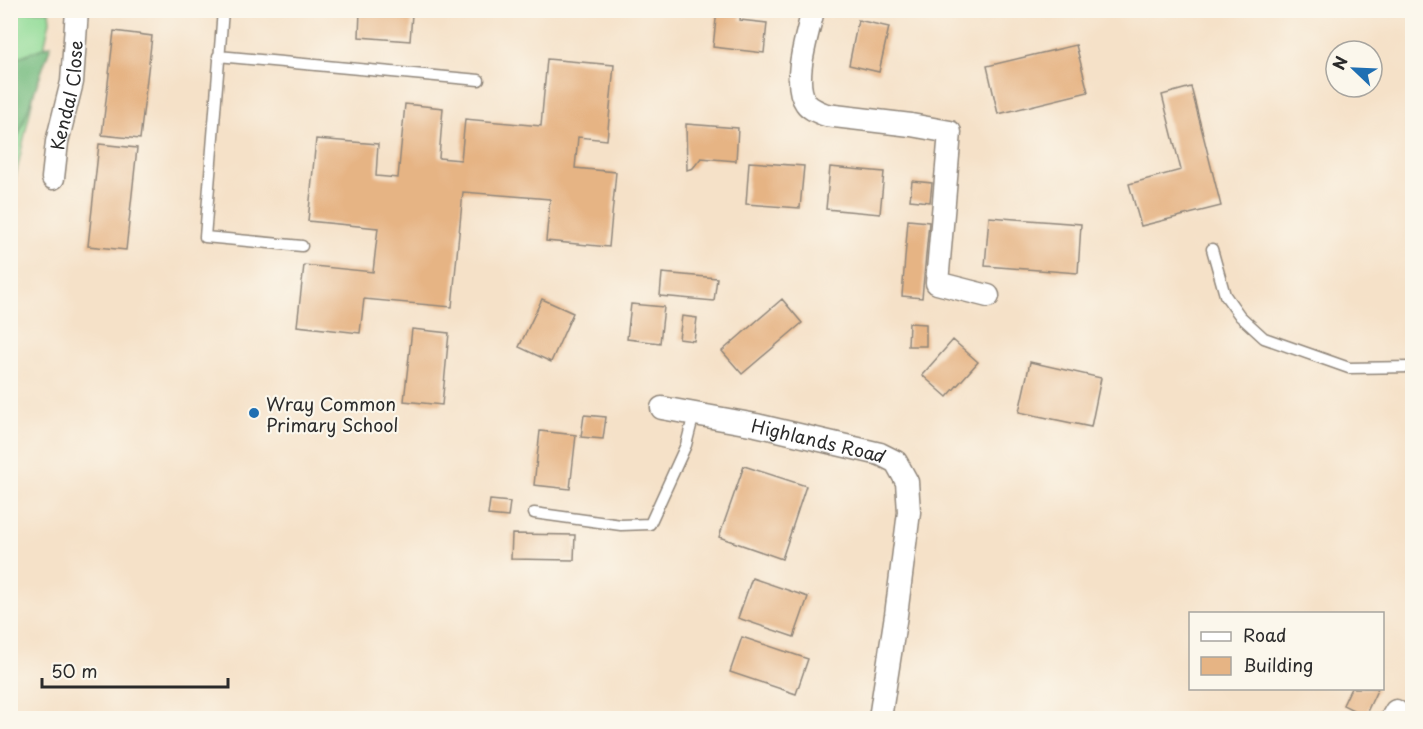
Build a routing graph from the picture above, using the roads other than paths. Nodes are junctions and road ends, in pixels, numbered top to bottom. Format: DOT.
graph roads {
  1 [pos="77,10"];
  2 [pos="223,10"];
  3 [pos="813,10"];
  4 [pos="218,56"];
  5 [pos="479,80"];
  6 [pos="53,178"];
  7 [pos="302,246"];
  8 [pos="1212,249"];
  9 [pos="988,296"];
  10 [pos="1413,367"];
  11 [pos="662,408"];
  12 [pos="694,414"];
  13 [pos="534,513"];
  14 [pos="880,718"];
  1 -- 6 [label="street, Kendal Close"];
  2 -- 4 [label="lane"];
  3 -- 9 [label="street"];
  4 -- 5 [label="lane"];
  4 -- 7 [label="lane"];
  8 -- 10 [label="lane"];
  11 -- 12 [label="street, Highlands Road"];
  12 -- 13 [label="lane"];
  12 -- 14 [label="street, Highlands Road"];
}
